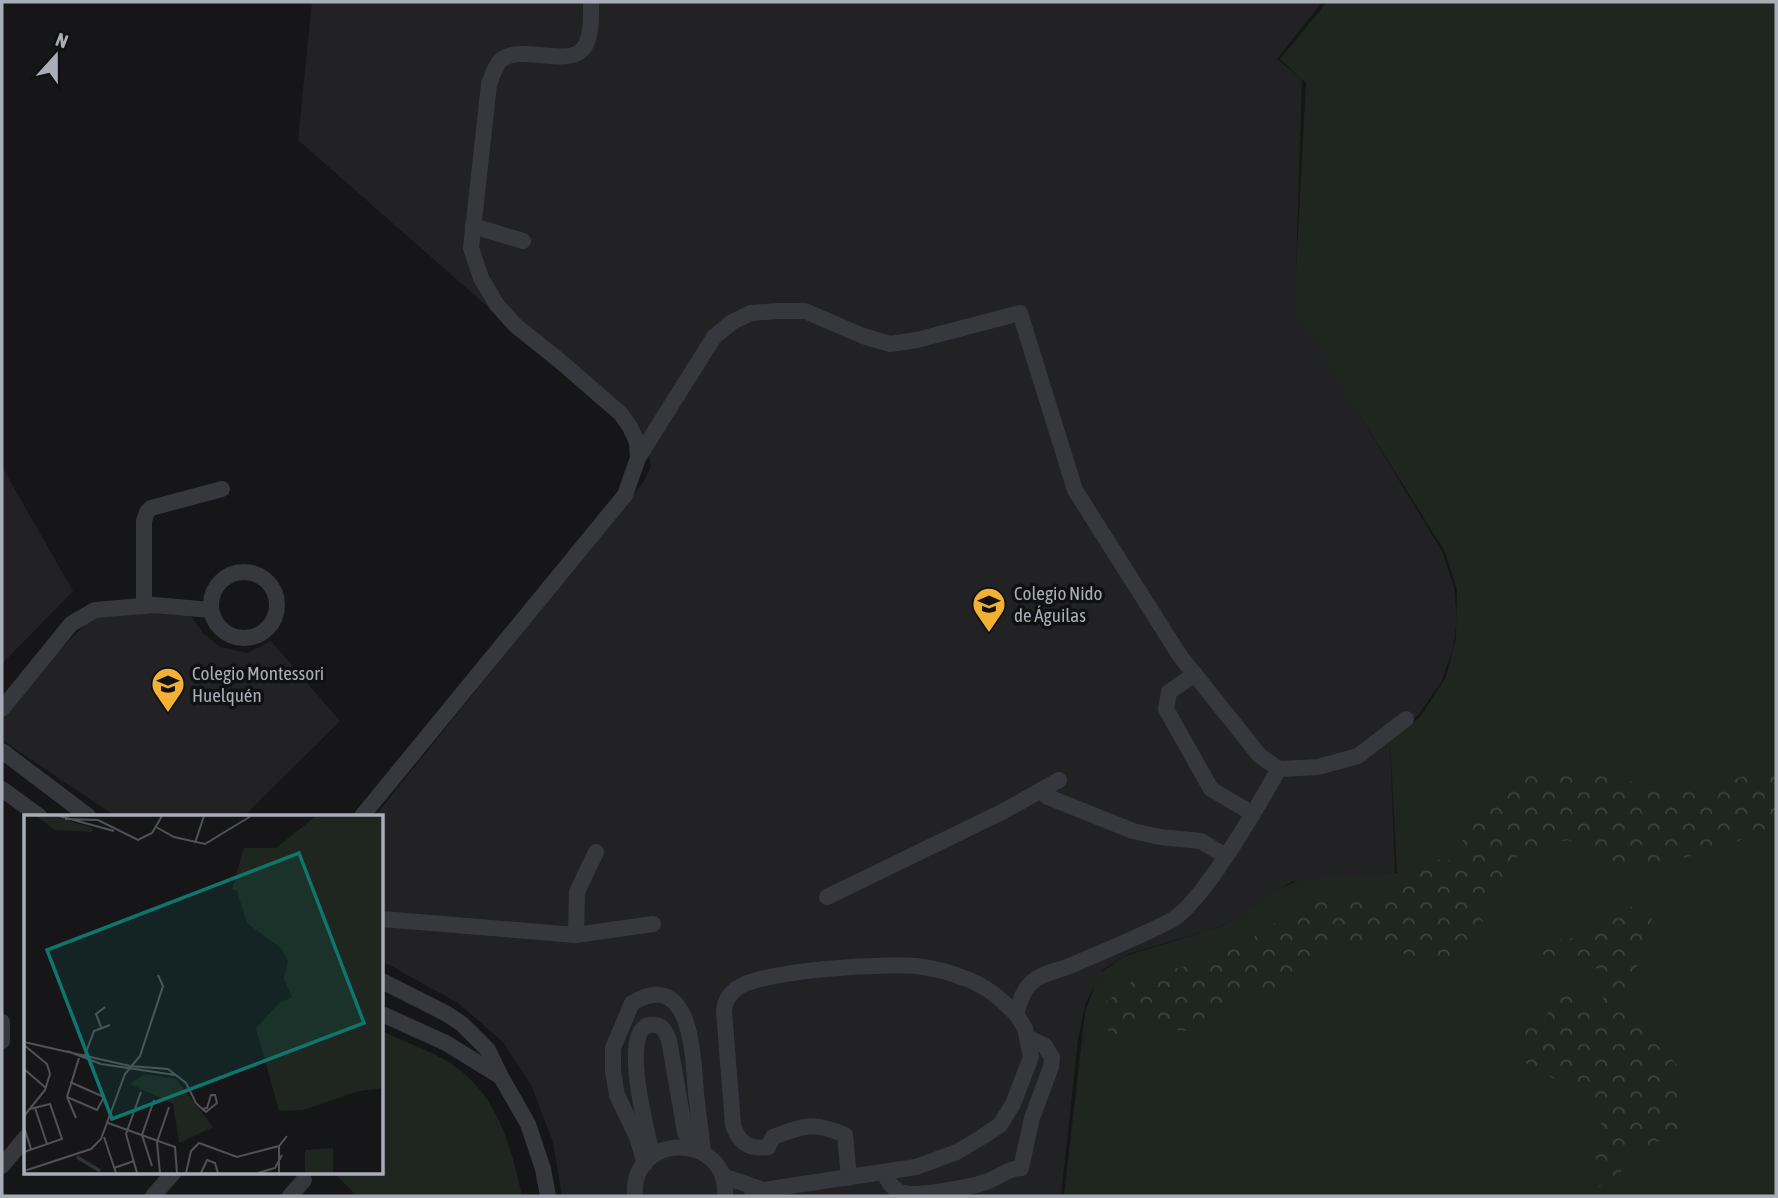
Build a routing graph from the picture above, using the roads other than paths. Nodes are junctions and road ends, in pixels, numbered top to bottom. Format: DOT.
graph roads {
  1 [pos="591,2"];
  2 [pos="472,226"];
  3 [pos="523,240"];
  4 [pos="638,458"];
  5 [pos="222,488"];
  6 [pos="144,606"];
  7 [pos="211,610"];
  8 [pos="1195,674"];
  9 [pos="2,709"];
  10 [pos="1406,719"];
  11 [pos="2,751"];
  12 [pos="1279,769"];
  13 [pos="1059,780"];
  14 [pos="2,789"];
  15 [pos="1040,791"];
  16 [pos="1253,814"];
  17 [pos="36,815"];
  18 [pos="85,815"];
  19 [pos="364,815"];
  20 [pos="596,852"];
  21 [pos="1225,856"];
  22 [pos="827,897"];
  23 [pos="383,919"];
  24 [pos="653,924"];
  25 [pos="576,935"];
  26 [pos="383,981"];
  27 [pos="383,1014"];
  28 [pos="1016,1014"];
  29 [pos="2,1022"];
  30 [pos="462,1024"];
  31 [pos="1027,1037"];
  32 [pos="2,1041"];
  33 [pos="446,1043"];
  34 [pos="501,1077"];
  35 [pos="24,1139"];
  36 [pos="699,1151"];
  37 [pos="649,1160"];
  38 [pos="2,1166"];
  39 [pos="884,1172"];
  40 [pos="172,1174"];
  41 [pos="723,1176"];
  42 [pos="849,1178"];
  43 [pos="304,1180"];
  44 [pos="758,1193"];
  45 [pos="153,1196"];
  46 [pos="290,1196"];
  47 [pos="548,1196"];
  48 [pos="635,1196"];
  49 [pos="724,1196"];
  1 -- 2 [label="street"];
  2 -- 3 [label="street"];
  2 -- 4 [label="street"];
  4 -- 8 [label="street"];
  4 -- 19 [label="street"];
  5 -- 6 [label="street"];
  6 -- 7 [label="street"];
  6 -- 9 [label="street"];
  7 -- 7 [label="street"];
  8 -- 12 [label="street"];
  8 -- 16 [label="street"];
  10 -- 12 [label="street"];
  11 -- 18 [label="street"];
  12 -- 16 [label="street"];
  13 -- 15 [label="street"];
  14 -- 17 [label="street"];
  15 -- 21 [label="street"];
  15 -- 22 [label="street"];
  16 -- 21 [label="street"];
  20 -- 25 [label="street"];
  21 -- 28 [label="street"];
  23 -- 25 [label="street"];
  24 -- 25 [label="street"];
  26 -- 30 [label="street"];
  27 -- 33 [label="street"];
  28 -- 31 [label="street"];
  28 -- 42 [label="street"];
  29 -- 32 [label="street"];
  30 -- 33 [label="street"];
  30 -- 34 [label="street"];
  31 -- 39 [label="street"];
  31 -- 39 [label="street"];
  33 -- 34 [label="street"];
  34 -- 47 [label="street"];
  35 -- 38 [label="street"];
  36 -- 37 [label="street"];
  36 -- 37 [label="street"];
  36 -- 37 [label="street"];
  36 -- 41 [label="street"];
  37 -- 48 [label="street"];
  39 -- 42 [label="street"];
  40 -- 45 [label="street"];
  41 -- 44 [label="street"];
  41 -- 49 [label="street"];
  42 -- 44 [label="street"];
  43 -- 46 [label="street"];
}
